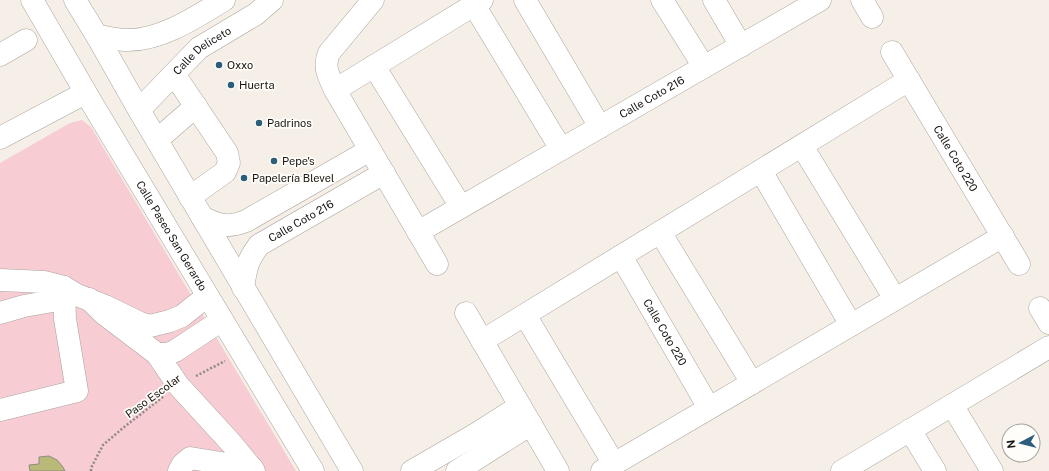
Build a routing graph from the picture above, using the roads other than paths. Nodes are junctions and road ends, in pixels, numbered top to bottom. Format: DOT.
graph roads {
  1 [pos="32,0"];
  2 [pos="75,0"];
  3 [pos="224,0"];
  4 [pos="272,0"];
  5 [pos="373,0"];
  6 [pos="525,0"];
  7 [pos="662,0"];
  8 [pos="714,0"];
  9 [pos="820,0"];
  10 [pos="478,2"];
  11 [pos="97,36"];
  12 [pos="26,40"];
  13 [pos="741,46"];
  14 [pos="892,52"];
  15 [pos="0,55"];
  16 [pos="374,66"];
  17 [pos="704,67"];
  18 [pos="174,74"];
  19 [pos="909,80"];
  20 [pos="335,90"];
  21 [pos="85,93"];
  22 [pos="196,106"];
  23 [pos="139,110"];
  24 [pos="600,127"];
  25 [pos="0,138"];
  26 [pos="157,140"];
  27 [pos="802,146"];
  28 [pos="561,149"];
  29 [pos="370,150"];
  30 [pos="761,171"];
  31 [pos="384,173"];
  32 [pos="190,197"];
  33 [pos="461,208"];
  34 [pos="202,217"];
  35 [pos="418,232"];
  36 [pos="660,232"];
  37 [pos="1002,236"];
  38 [pos="621,256"];
  39 [pos="437,264"];
  40 [pos="1019,264"];
  41 [pos="0,280"];
  42 [pos="243,288"];
  43 [pos="64,293"];
  44 [pos="207,296"];
  45 [pos="89,299"];
  46 [pos="895,299"];
  47 [pos="0,313"];
  48 [pos="466,313"];
  49 [pos="525,315"];
  50 [pos="222,320"];
  51 [pos="160,324"];
  52 [pos="851,325"];
  53 [pos="482,341"];
  54 [pos="1049,347"];
  55 [pos="157,354"];
  56 [pos="752,383"];
  57 [pos="952,405"];
  58 [pos="709,408"];
  59 [pos="0,410"];
  60 [pos="526,415"];
  61 [pos="910,430"];
  62 [pos="608,468"];
  63 [pos="253,469"];
  64 [pos="179,471"];
  65 [pos="313,471"];
  66 [pos="352,471"];
  67 [pos="412,471"];
  68 [pos="457,471"];
  69 [pos="558,471"];
  70 [pos="842,471"];
  71 [pos="935,471"];
  72 [pos="992,471"];
  1 -- 21 [label="street, Calle Paseo San Gerardo"];
  2 -- 11 [label="street"];
  3 -- 11 [label="street"];
  4 -- 18 [label="street, Calle Deliceto"];
  5 -- 20 [label="street"];
  6 -- 24 [label="street"];
  7 -- 17 [label="street"];
  8 -- 13 [label="street"];
  9 -- 13 [label="street, Calle Coto 216"];
  10 -- 16 [label="street"];
  10 -- 28 [label="street"];
  11 -- 23 [label="street"];
  12 -- 15 [label="street"];
  13 -- 17 [label="street, Calle Coto 216"];
  14 -- 19 [label="street, Calle Coto 220"];
  16 -- 20 [label="street"];
  16 -- 33 [label="street"];
  17 -- 24 [label="street, Calle Coto 216"];
  18 -- 22 [label="street"];
  18 -- 23 [label="street, Calle Deliceto"];
  19 -- 27 [label="street"];
  19 -- 37 [label="street, Calle Coto 220"];
  20 -- 29 [label="street"];
  21 -- 25 [label="street"];
  21 -- 44 [label="street, Calle Paseo San Gerardo"];
  22 -- 26 [label="street"];
  22 -- 32 [label="street"];
  23 -- 26 [label="street"];
  24 -- 28 [label="street, Calle Coto 216"];
  26 -- 32 [label="street"];
  27 -- 30 [label="street"];
  27 -- 46 [label="street"];
  28 -- 33 [label="street, Calle Coto 216"];
  29 -- 31 [label="street"];
  29 -- 34 [label="street"];
  30 -- 36 [label="street"];
  30 -- 52 [label="street"];
  31 -- 35 [label="street"];
  31 -- 42 [label="street, Calle Coto 216"];
  32 -- 34 [label="street"];
  33 -- 35 [label="street, Calle Coto 216"];
  34 -- 42 [label="street"];
  35 -- 39 [label="street"];
  36 -- 38 [label="street"];
  36 -- 56 [label="street"];
  37 -- 40 [label="street, Calle Coto 220"];
  37 -- 46 [label="street"];
  38 -- 49 [label="street"];
  38 -- 58 [label="street, Calle Coto 220"];
  41 -- 43 [label="street"];
  42 -- 66 [label="street"];
  43 -- 45 [label="street"];
  43 -- 47 [label="street"];
  43 -- 59 [label="street"];
  44 -- 50 [label="street, Calle Paseo San Gerardo"];
  44 -- 51 [label="street"];
  45 -- 51 [label="street"];
  45 -- 55 [label="street"];
  46 -- 52 [label="street"];
  48 -- 53 [label="street"];
  49 -- 53 [label="street"];
  49 -- 62 [label="street"];
  50 -- 55 [label="street"];
  50 -- 65 [label="street, Calle Paseo San Gerardo"];
  51 -- 55 [label="street"];
  52 -- 56 [label="street"];
  53 -- 60 [label="street"];
  54 -- 57 [label="street"];
  55 -- 63 [label="street"];
  56 -- 58 [label="street"];
  57 -- 61 [label="street"];
  57 -- 72 [label="street"];
  58 -- 62 [label="street"];
  60 -- 67 [label="street"];
  60 -- 68 [label="street"];
  60 -- 69 [label="street"];
  61 -- 70 [label="street"];
  61 -- 71 [label="street"];
  63 -- 64 [label="street"];
}
